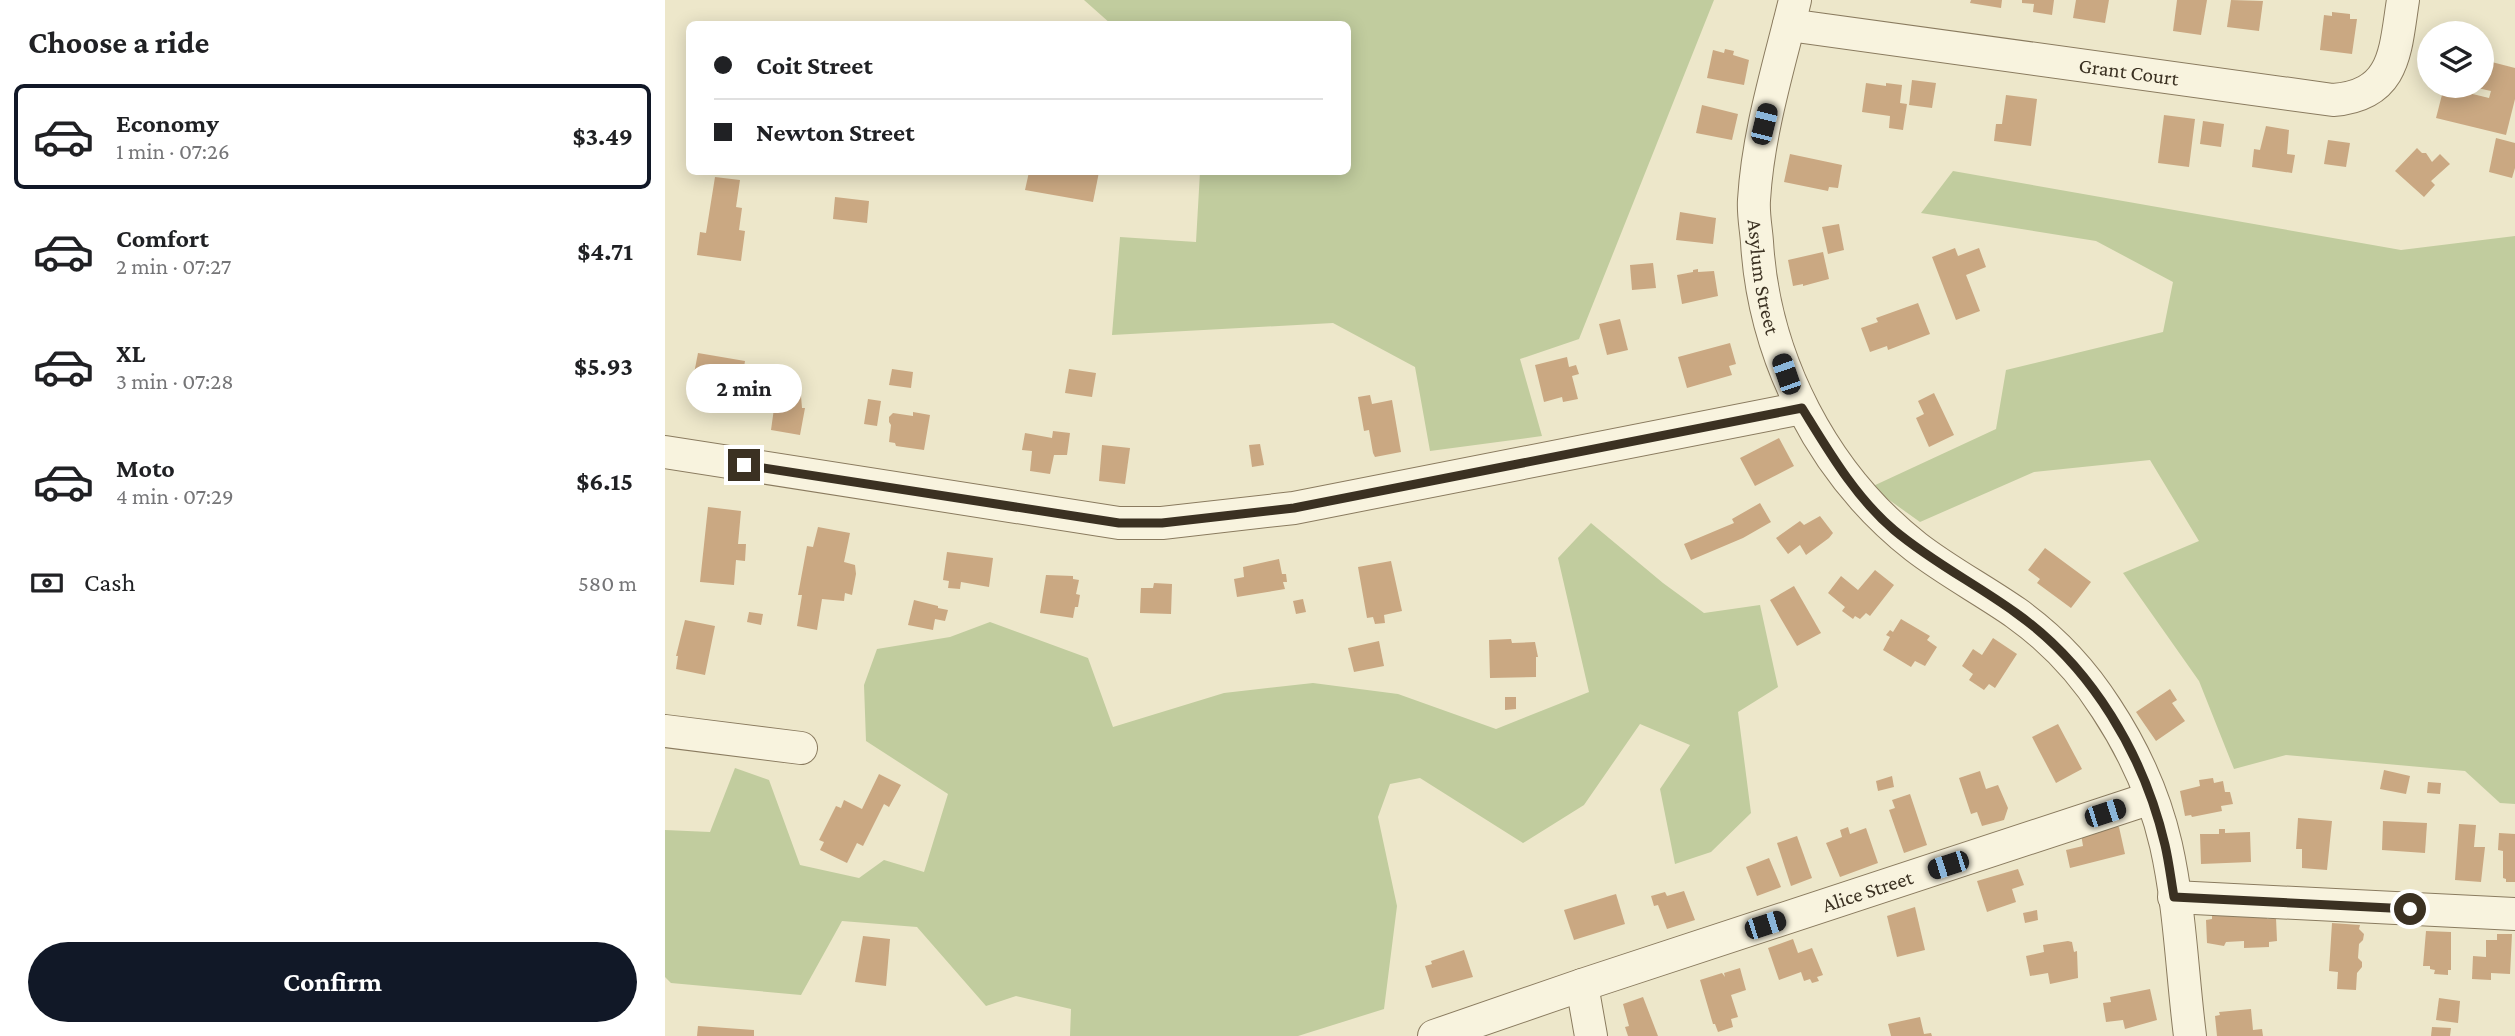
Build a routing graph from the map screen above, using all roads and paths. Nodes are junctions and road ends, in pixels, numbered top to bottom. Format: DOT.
graph roads {
  1 [pos="2403,0"];
  2 [pos="1792,13"];
  3 [pos="1802,408"];
  4 [pos="665,452"];
  5 [pos="665,731"];
  6 [pos="801,748"];
  7 [pos="2151,798"];
  8 [pos="2174,897"];
  9 [pos="2515,914"];
  10 [pos="1582,985"];
  11 [pos="1434,1036"];
  12 [pos="1591,1036"];
  13 [pos="2190,1036"];
  1 -- 2 [label="street, Grant Court"];
  2 -- 3 [label="street, Asylum Street"];
  3 -- 4 [label="street"];
  3 -- 7 [label="street, Asylum Street"];
  5 -- 6 [label="street"];
  7 -- 8 [label="street, Asylum Street"];
  7 -- 10 [label="street, Alice Street"];
  8 -- 9 [label="street"];
  8 -- 13 [label="street, Asylum Street"];
  10 -- 11 [label="street, Alice Street"];
  10 -- 12 [label="street"];
}
